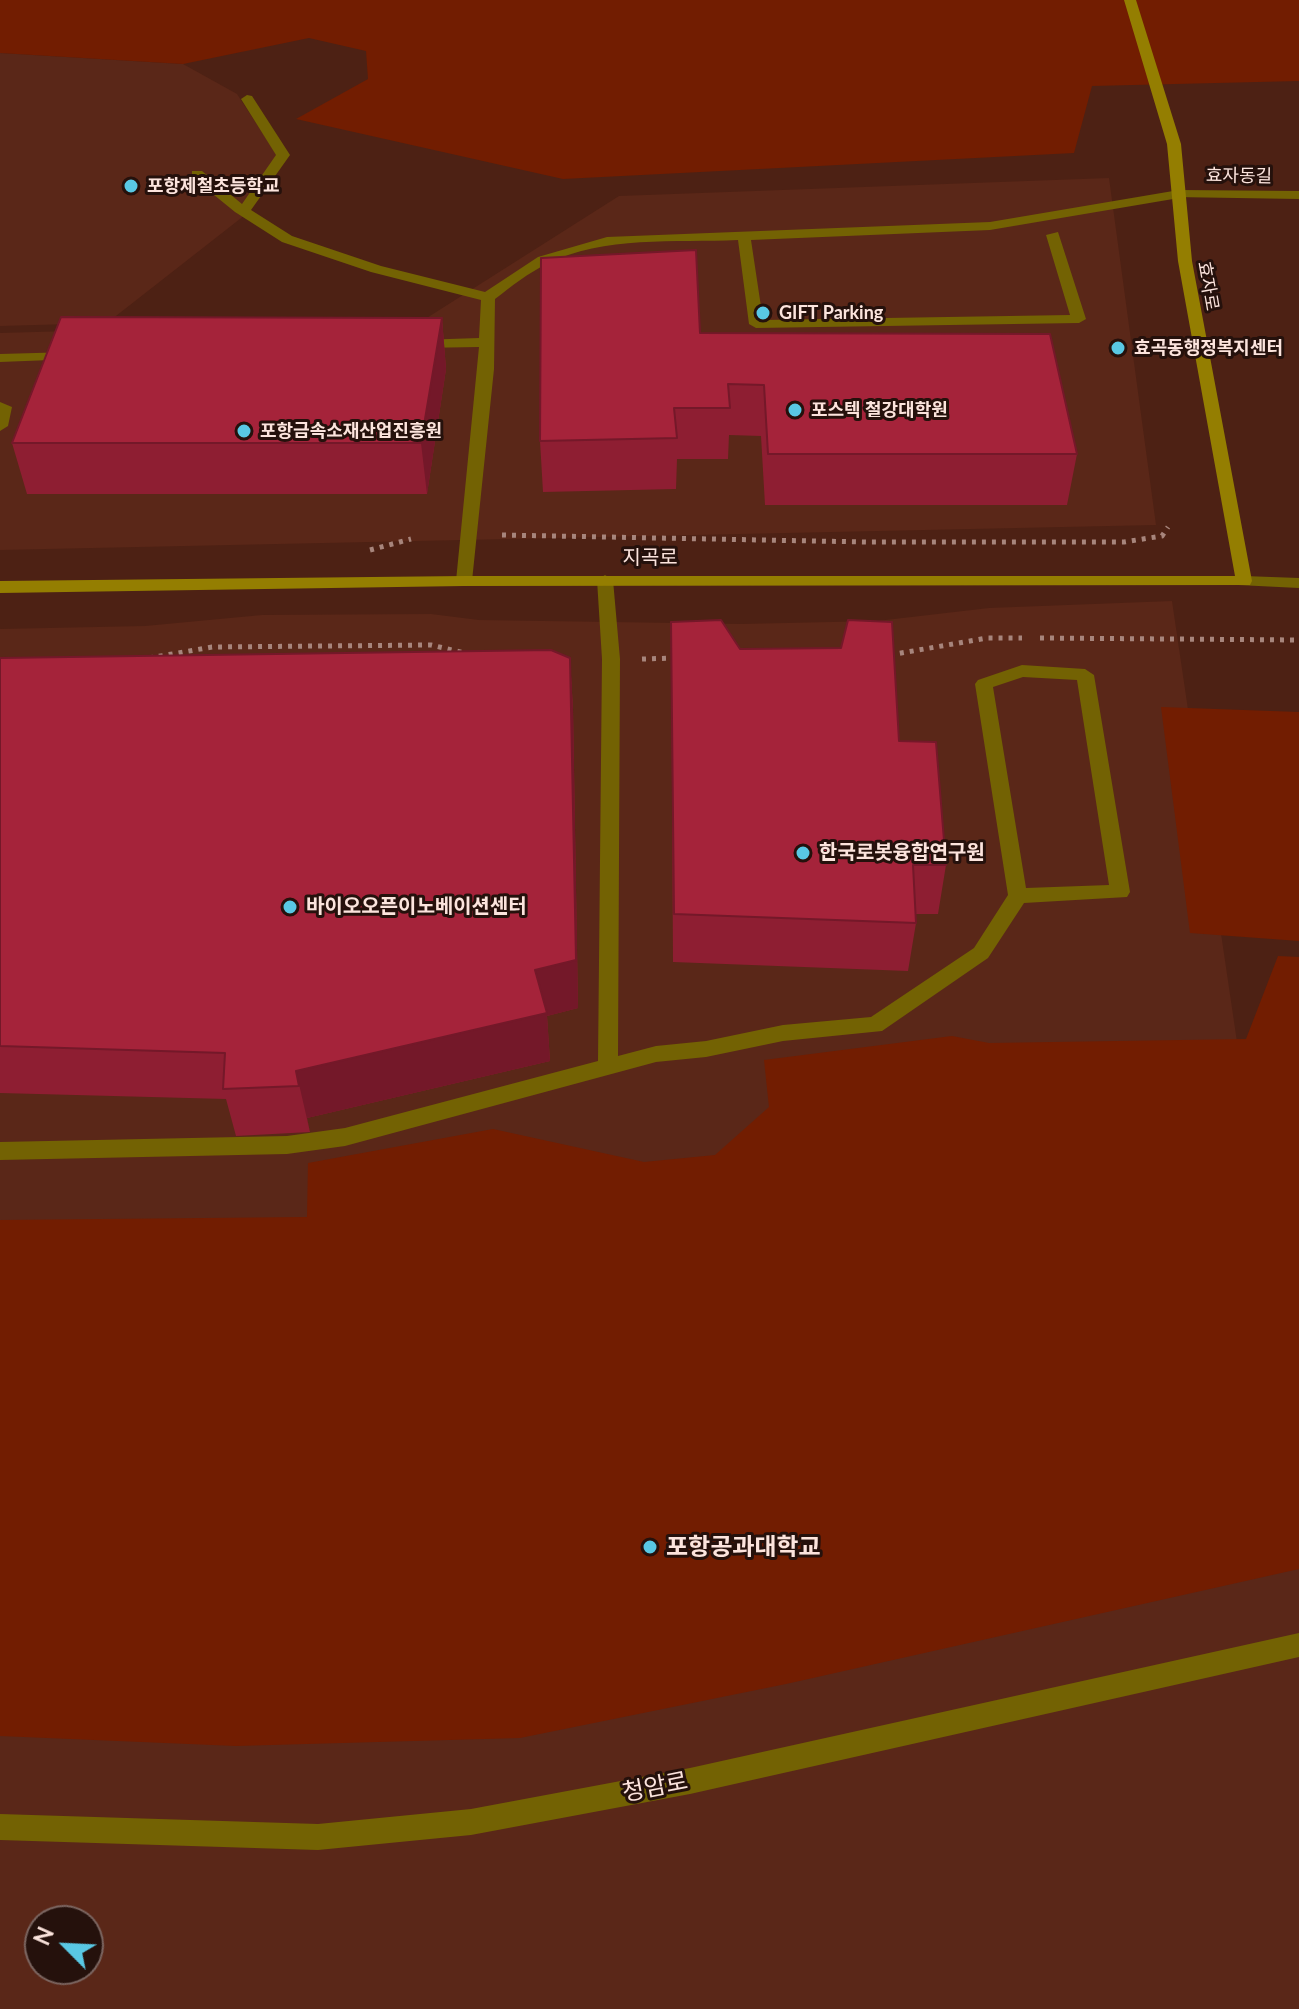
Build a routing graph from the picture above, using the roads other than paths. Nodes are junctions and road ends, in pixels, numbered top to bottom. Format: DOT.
graph roads {
  1 [pos="1130,0"];
  2 [pos="247,99"];
  3 [pos="197,174"];
  4 [pos="1179,194"];
  5 [pos="1299,195"];
  6 [pos="244,211"];
  7 [pos="1053,235"];
  8 [pos="744,236"];
  9 [pos="488,297"];
  10 [pos="487,342"];
  11 [pos="407,345"];
  12 [pos="90,355"];
  13 [pos="0,358"];
  14 [pos="0,407"];
  15 [pos="0,426"];
  16 [pos="605,580"];
  17 [pos="464,581"];
  18 [pos="1244,581"];
  19 [pos="1299,583"];
  20 [pos="0,587"];
  21 [pos="1018,896"];
  22 [pos="608,1066"];
  23 [pos="0,1151"];
  24 [pos="1299,1645"];
  25 [pos="0,1827"];
  1 -- 4 [label="street, 효자로"];
  2 -- 6 [label="street"];
  3 -- 6 [label="street"];
  4 -- 5 [label="street, 효자동길"];
  4 -- 8 [label="street, 효자동길"];
  4 -- 18 [label="street, 효자로"];
  6 -- 9 [label="street"];
  7 -- 8 [label="street"];
  8 -- 9 [label="street, 효자동길"];
  9 -- 10 [label="street"];
  10 -- 11 [label="street"];
  10 -- 17 [label="street"];
  12 -- 13 [label="street"];
  14 -- 15 [label="street"];
  16 -- 17 [label="street, 지곡로"];
  16 -- 18 [label="street, 지곡로"];
  16 -- 22 [label="street"];
  17 -- 20 [label="street, 지곡로"];
  18 -- 19 [label="street, 지곡로"];
  21 -- 21 [label="street"];
  21 -- 22 [label="street"];
  22 -- 23 [label="street"];
  24 -- 25 [label="street, 청암로"];
}
